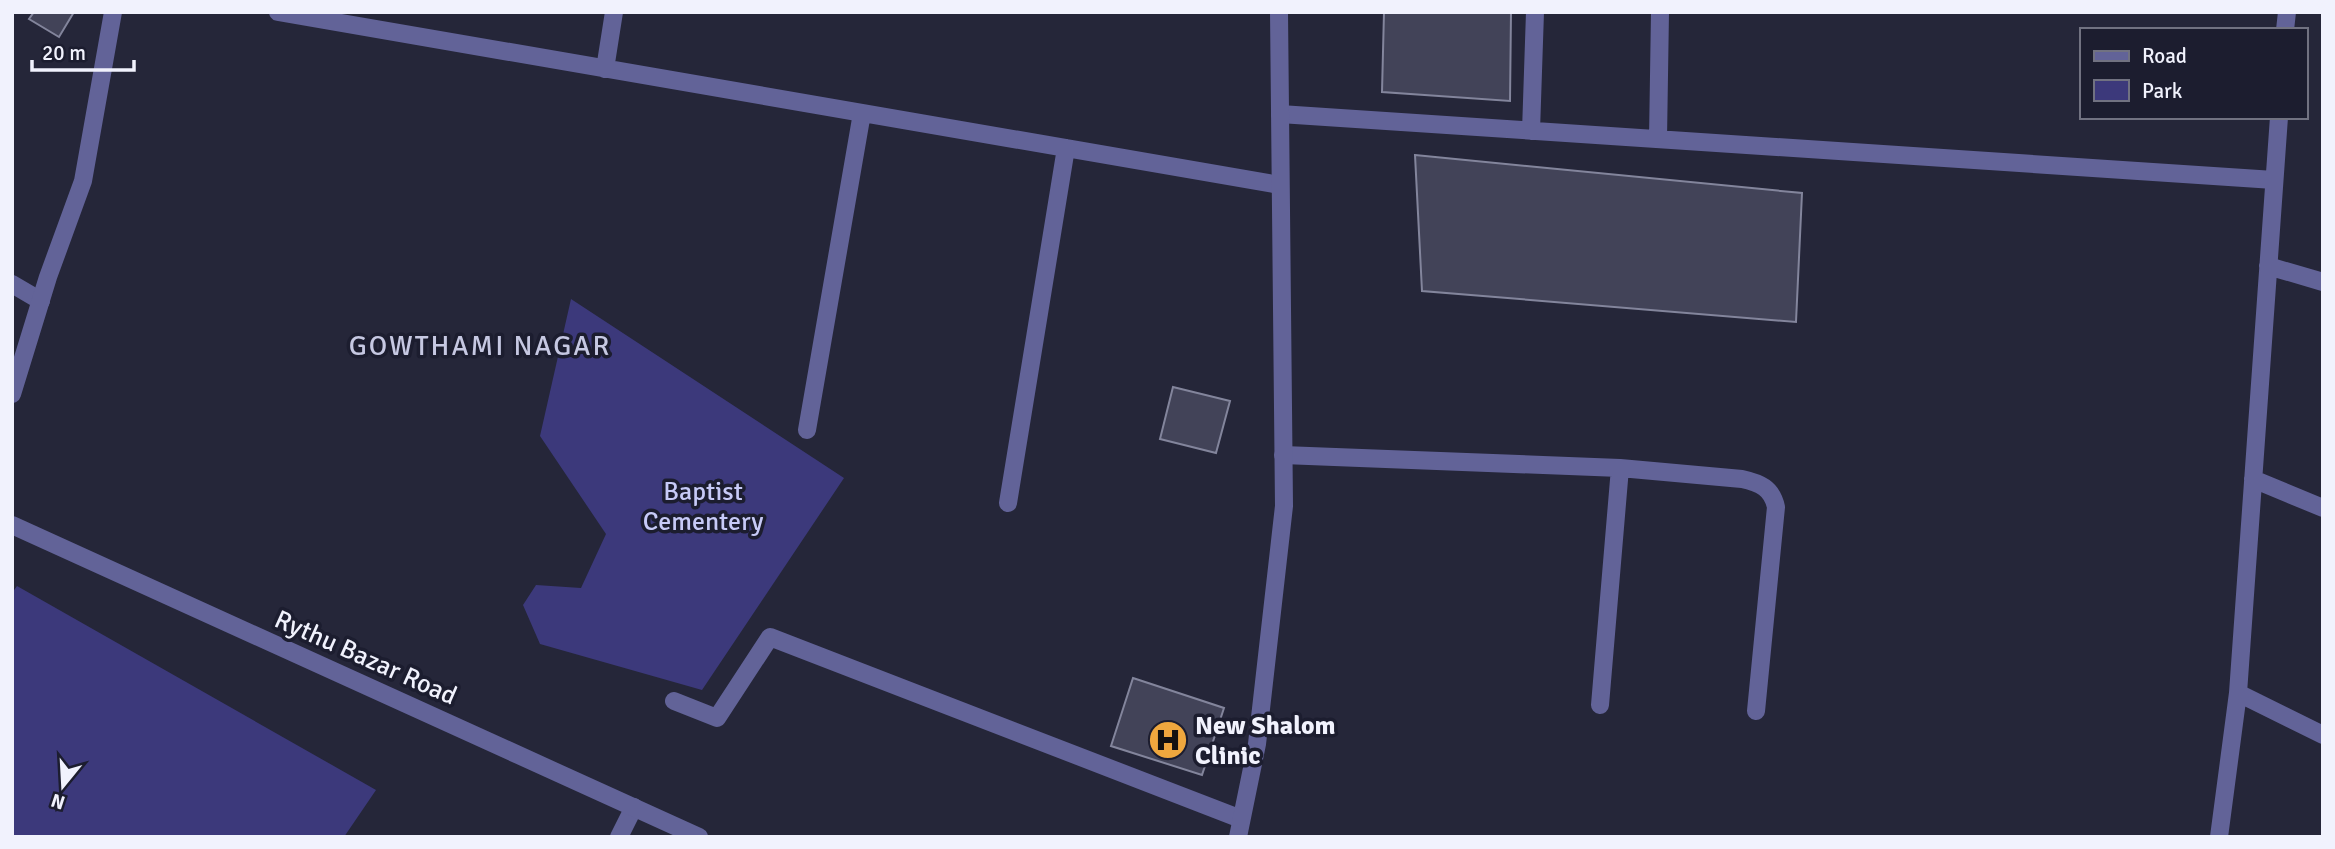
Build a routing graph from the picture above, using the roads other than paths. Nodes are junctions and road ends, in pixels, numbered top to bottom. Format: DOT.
graph roads {
  1 [pos="113,12"];
  2 [pos="278,12"];
  3 [pos="614,12"];
  4 [pos="1279,12"];
  5 [pos="1535,12"];
  6 [pos="1660,12"];
  7 [pos="605,69"];
  8 [pos="862,113"];
  9 [pos="1280,114"];
  10 [pos="2279,119"];
  11 [pos="1531,131"];
  12 [pos="1658,139"];
  13 [pos="1066,148"];
  14 [pos="2274,180"];
  15 [pos="1280,185"];
  16 [pos="2268,265"];
  17 [pos="2323,282"];
  18 [pos="12,284"];
  19 [pos="41,301"];
  20 [pos="12,394"];
  21 [pos="807,430"];
  22 [pos="1283,455"];
  23 [pos="1620,468"];
  24 [pos="2253,480"];
  25 [pos="1008,503"];
  26 [pos="2323,508"];
  27 [pos="12,525"];
  28 [pos="2238,693"];
  29 [pos="674,701"];
  30 [pos="1600,705"];
  31 [pos="1756,711"];
  32 [pos="2323,735"];
  33 [pos="634,807"];
  34 [pos="1240,828"];
  35 [pos="619,837"];
  36 [pos="699,837"];
  37 [pos="2219,837"];
  1 -- 19 [label="street"];
  2 -- 7 [label="street"];
  3 -- 7 [label="street"];
  4 -- 9 [label="street"];
  5 -- 11 [label="street"];
  6 -- 12 [label="street"];
  7 -- 8 [label="street"];
  8 -- 13 [label="street"];
  8 -- 21 [label="street"];
  9 -- 11 [label="street"];
  9 -- 15 [label="street"];
  10 -- 14 [label="street"];
  11 -- 12 [label="street"];
  12 -- 14 [label="street"];
  13 -- 15 [label="street"];
  13 -- 25 [label="street"];
  14 -- 16 [label="street"];
  15 -- 22 [label="street"];
  16 -- 17 [label="street"];
  16 -- 24 [label="street"];
  18 -- 19 [label="street"];
  19 -- 20 [label="street"];
  22 -- 23 [label="street"];
  22 -- 34 [label="street"];
  23 -- 30 [label="street"];
  23 -- 31 [label="street"];
  24 -- 26 [label="street"];
  24 -- 28 [label="street"];
  27 -- 33 [label="street, Rythu Bazar Road"];
  28 -- 32 [label="street"];
  28 -- 37 [label="street"];
  29 -- 34 [label="street"];
  33 -- 35 [label="street"];
  33 -- 36 [label="street, Rythu Bazar Road"];
}
